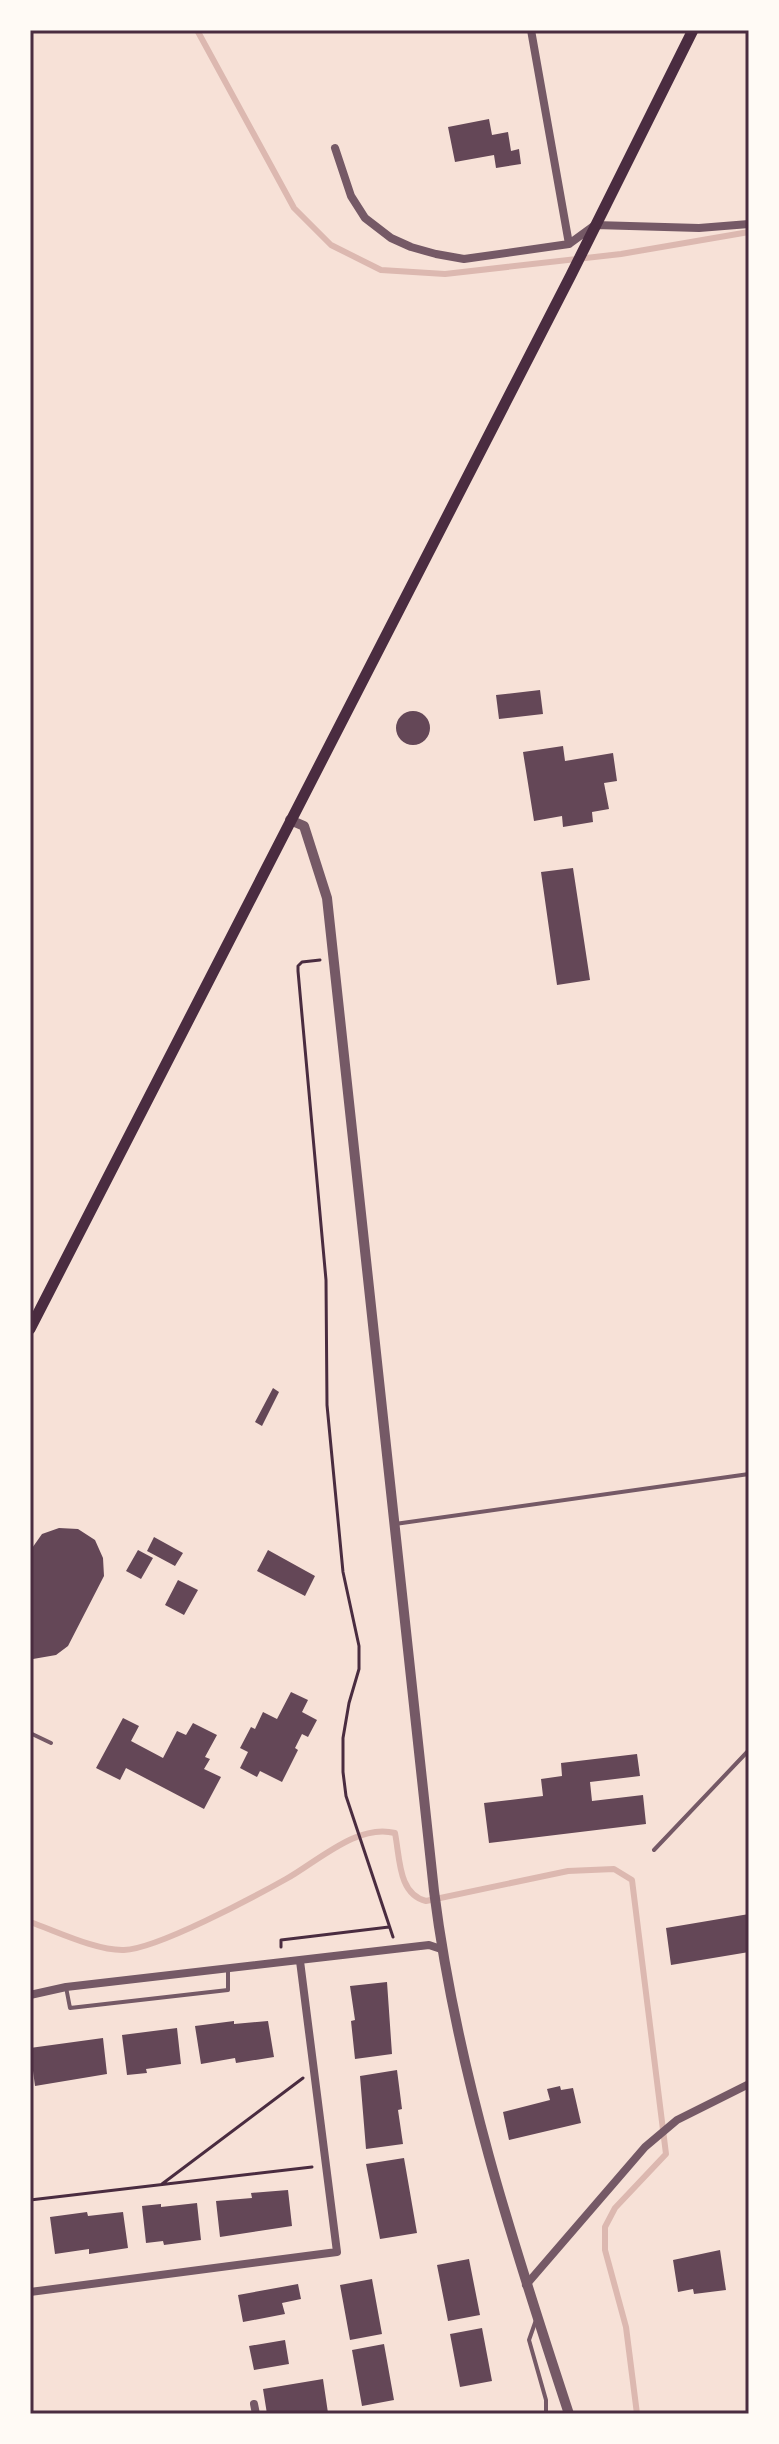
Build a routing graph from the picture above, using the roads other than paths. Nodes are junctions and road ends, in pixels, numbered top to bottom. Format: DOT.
graph roads {
  1 [pos="531,30"];
  2 [pos="693,30"];
  3 [pos="335,148"];
  4 [pos="749,224"];
  5 [pos="595,225"];
  6 [pos="569,244"];
  7 [pos="290,820"];
  8 [pos="30,1329"];
  9 [pos="749,1474"];
  10 [pos="394,1524"];
  11 [pos="30,1733"];
  12 [pos="51,1743"];
  13 [pos="749,1750"];
  14 [pos="654,1850"];
  15 [pos="439,1935"];
  16 [pos="429,1945"];
  17 [pos="441,1949"];
  18 [pos="300,1961"];
  19 [pos="228,1969"];
  20 [pos="66,1987"];
  21 [pos="30,1995"];
  22 [pos="749,2084"];
  23 [pos="526,2285"];
  24 [pos="30,2292"];
  25 [pos="537,2317"];
  26 [pos="254,2404"];
  27 [pos="256,2414"];
  28 [pos="546,2414"];
  29 [pos="569,2414"];
  1 -- 6 [label="street"];
  2 -- 5 [label="main road"];
  3 -- 6 [label="street"];
  4 -- 5 [label="street"];
  5 -- 6 [label="street"];
  5 -- 7 [label="main road"];
  7 -- 8 [label="main road"];
  7 -- 10 [label="street"];
  9 -- 10 [label="lane"];
  10 -- 15 [label="street"];
  11 -- 12 [label="lane"];
  13 -- 14 [label="lane"];
  15 -- 16 [label="street"];
  15 -- 17 [label="street"];
  16 -- 17 [label="street"];
  16 -- 18 [label="street"];
  17 -- 23 [label="street"];
  18 -- 19 [label="street"];
  18 -- 24 [label="street"];
  19 -- 20 [label="street"];
  19 -- 20 [label="lane"];
  20 -- 21 [label="street"];
  22 -- 23 [label="street"];
  23 -- 25 [label="street"];
  25 -- 28 [label="lane"];
  25 -- 29 [label="street"];
  26 -- 27 [label="street"];
}
